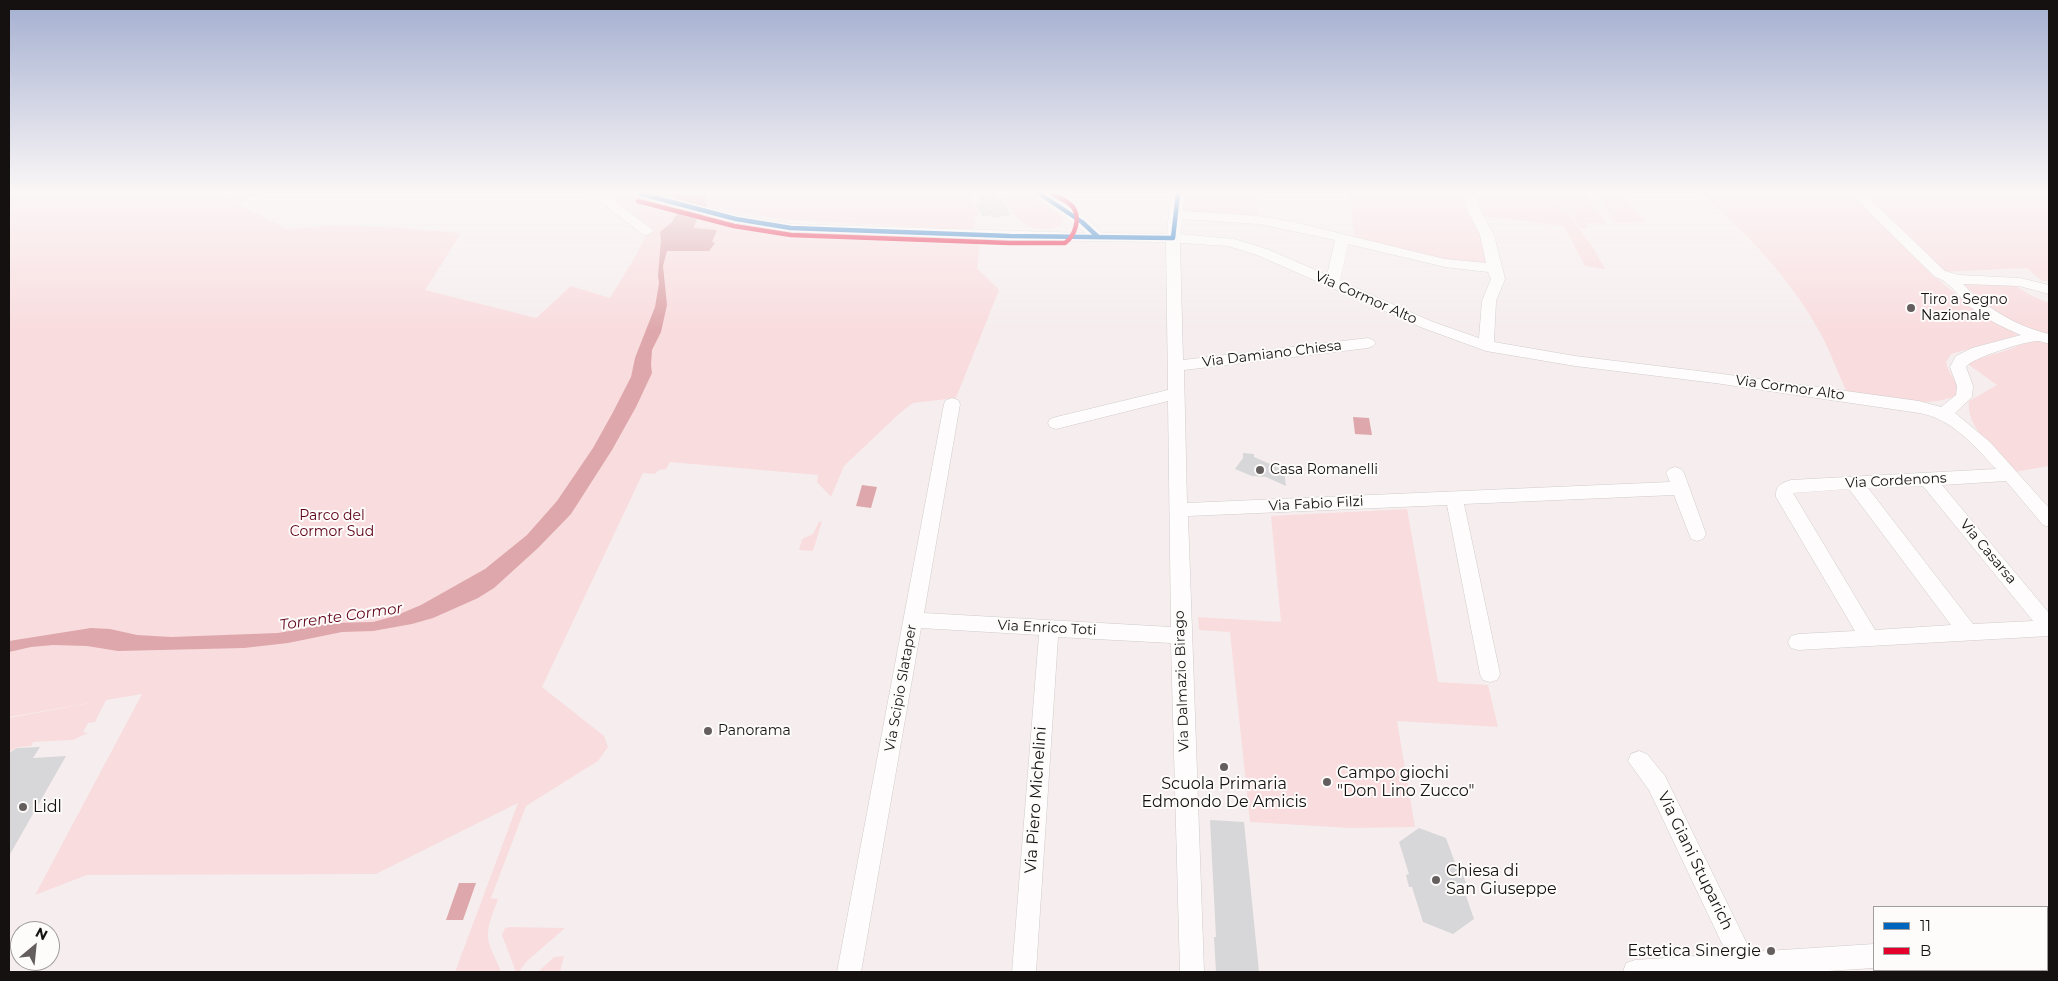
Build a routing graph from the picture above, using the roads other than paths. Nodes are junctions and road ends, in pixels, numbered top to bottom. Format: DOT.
graph roads {
  1 [pos="1342,239"];
  2 [pos="1173,240"];
  3 [pos="1209,240"];
  4 [pos="1345,240"];
  5 [pos="1488,240"];
  6 [pos="1903,240"];
  7 [pos="1493,268"];
  8 [pos="1951,278"];
  9 [pos="1332,283"];
  10 [pos="2049,290"];
  11 [pos="2043,338"];
  12 [pos="1368,343"];
  13 [pos="1486,346"];
  14 [pos="1175,366"];
  15 [pos="1176,394"];
  16 [pos="952,404"];
  17 [pos="1943,414"];
  18 [pos="1056,423"];
  19 [pos="2008,475"];
  20 [pos="1927,479"];
  21 [pos="1854,483"];
  22 [pos="1454,498"];
  23 [pos="1178,510"];
  24 [pos="2049,520"];
  25 [pos="1697,534"];
  26 [pos="913,620"];
  27 [pos="2049,627"];
  28 [pos="1049,628"];
  29 [pos="1968,633"];
  30 [pos="1181,636"];
  31 [pos="1870,639"];
  32 [pos="1798,642"];
  33 [pos="1490,674"];
  34 [pos="1639,761"];
  35 [pos="1873,956"];
  36 [pos="1746,965"];
  37 [pos="1191,971"];
  38 [pos="1934,971"];
  39 [pos="850,972"];
  40 [pos="1024,972"];
  41 [pos="1635,972"];
  42 [pos="1916,972"];
  1 -- 9 [label="street"];
  2 -- 14 [label="street, Via Dalmazio Birago"];
  3 -- 9 [label="street, Via Cormor Alto"];
  4 -- 7 [label="street"];
  5 -- 7 [label="street"];
  6 -- 8 [label="street"];
  7 -- 13 [label="street"];
  8 -- 10 [label="street"];
  8 -- 11 [label="street"];
  9 -- 13 [label="street, Via Cormor Alto"];
  11 -- 17 [label="street"];
  12 -- 14 [label="street, Via Damiano Chiesa"];
  13 -- 17 [label="street, Via Cormor Alto"];
  14 -- 15 [label="street, Via Dalmazio Birago"];
  15 -- 18 [label="street"];
  15 -- 23 [label="street, Via Dalmazio Birago"];
  16 -- 26 [label="street, Via Scipio Slataper"];
  17 -- 19 [label="street, Via Cormor Alto"];
  19 -- 20 [label="street, Via Cordenons"];
  19 -- 24 [label="street, Via Cormor Alto"];
  20 -- 21 [label="street, Via Cordenons"];
  20 -- 27 [label="street, Via Casarsa"];
  21 -- 29 [label="street"];
  21 -- 31 [label="street, Via Cordenons"];
  22 -- 23 [label="street, Via Fabio Filzi"];
  22 -- 25 [label="street, Via Fabio Filzi"];
  22 -- 33 [label="street"];
  23 -- 30 [label="street, Via Dalmazio Birago"];
  26 -- 28 [label="street, Via Enrico Toti"];
  26 -- 39 [label="street, Via Scipio Slataper"];
  27 -- 29 [label="street, Via Casarsa"];
  28 -- 30 [label="street, Via Enrico Toti"];
  28 -- 40 [label="street, Via Piero Michelini"];
  29 -- 31 [label="street, Via Casarsa"];
  30 -- 37 [label="street, Via Dalmazio Birago"];
  31 -- 32 [label="street, Via Casarsa"];
  34 -- 36 [label="street, Via Giani Stuparich"];
  35 -- 36 [label="street"];
  36 -- 41 [label="street"];
  38 -- 42 [label="main road"];
}
